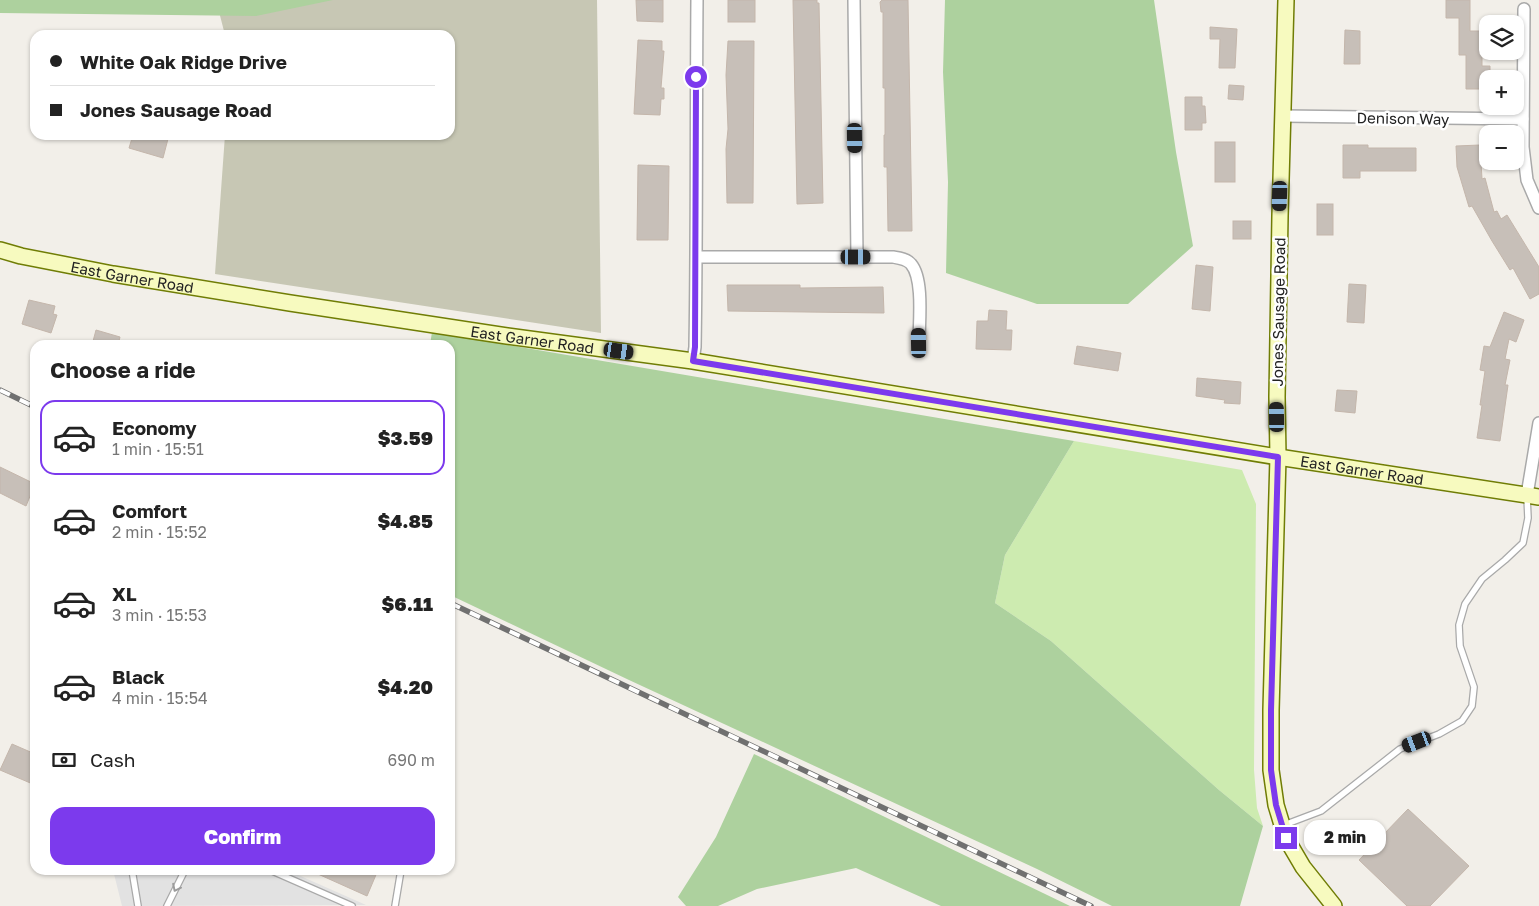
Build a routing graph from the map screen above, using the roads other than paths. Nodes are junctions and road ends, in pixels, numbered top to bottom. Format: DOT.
graph roads {
  1 [pos="697,0"];
  2 [pos="854,0"];
  3 [pos="1286,0"];
  4 [pos="1524,9"];
  5 [pos="1283,116"];
  6 [pos="1523,119"];
  7 [pos="1539,208"];
  8 [pos="0,250"];
  9 [pos="697,257"];
  10 [pos="856,257"];
  11 [pos="919,343"];
  12 [pos="693,361"];
  13 [pos="1539,423"];
  14 [pos="1278,457"];
  15 [pos="1533,496"];
  16 [pos="1282,826"];
  17 [pos="133,875"];
  18 [pos="182,875"];
  19 [pos="281,875"];
  20 [pos="400,875"];
  21 [pos="138,906"];
  22 [pos="167,906"];
  23 [pos="352,906"];
  24 [pos="395,906"];
  25 [pos="1334,906"];
  1 -- 9 [label="street"];
  2 -- 10 [label="street"];
  3 -- 5 [label="main road, Jones Sausage Road"];
  4 -- 6 [label="street"];
  5 -- 6 [label="street, Denison Way"];
  5 -- 14 [label="main road, Jones Sausage Road"];
  6 -- 7 [label="street"];
  8 -- 12 [label="main road, East Garner Road"];
  9 -- 10 [label="street"];
  9 -- 12 [label="street"];
  10 -- 11 [label="street"];
  12 -- 14 [label="main road, East Garner Road"];
  13 -- 15 [label="street"];
  14 -- 15 [label="main road, East Garner Road"];
  14 -- 16 [label="main road, Jones Sausage Road"];
  15 -- 16 [label="lane"];
  16 -- 25 [label="main road, Jones Sausage Road"];
  17 -- 21 [label="lane"];
  18 -- 22 [label="lane, one-way"];
  19 -- 23 [label="lane"];
  20 -- 24 [label="lane"];
}
